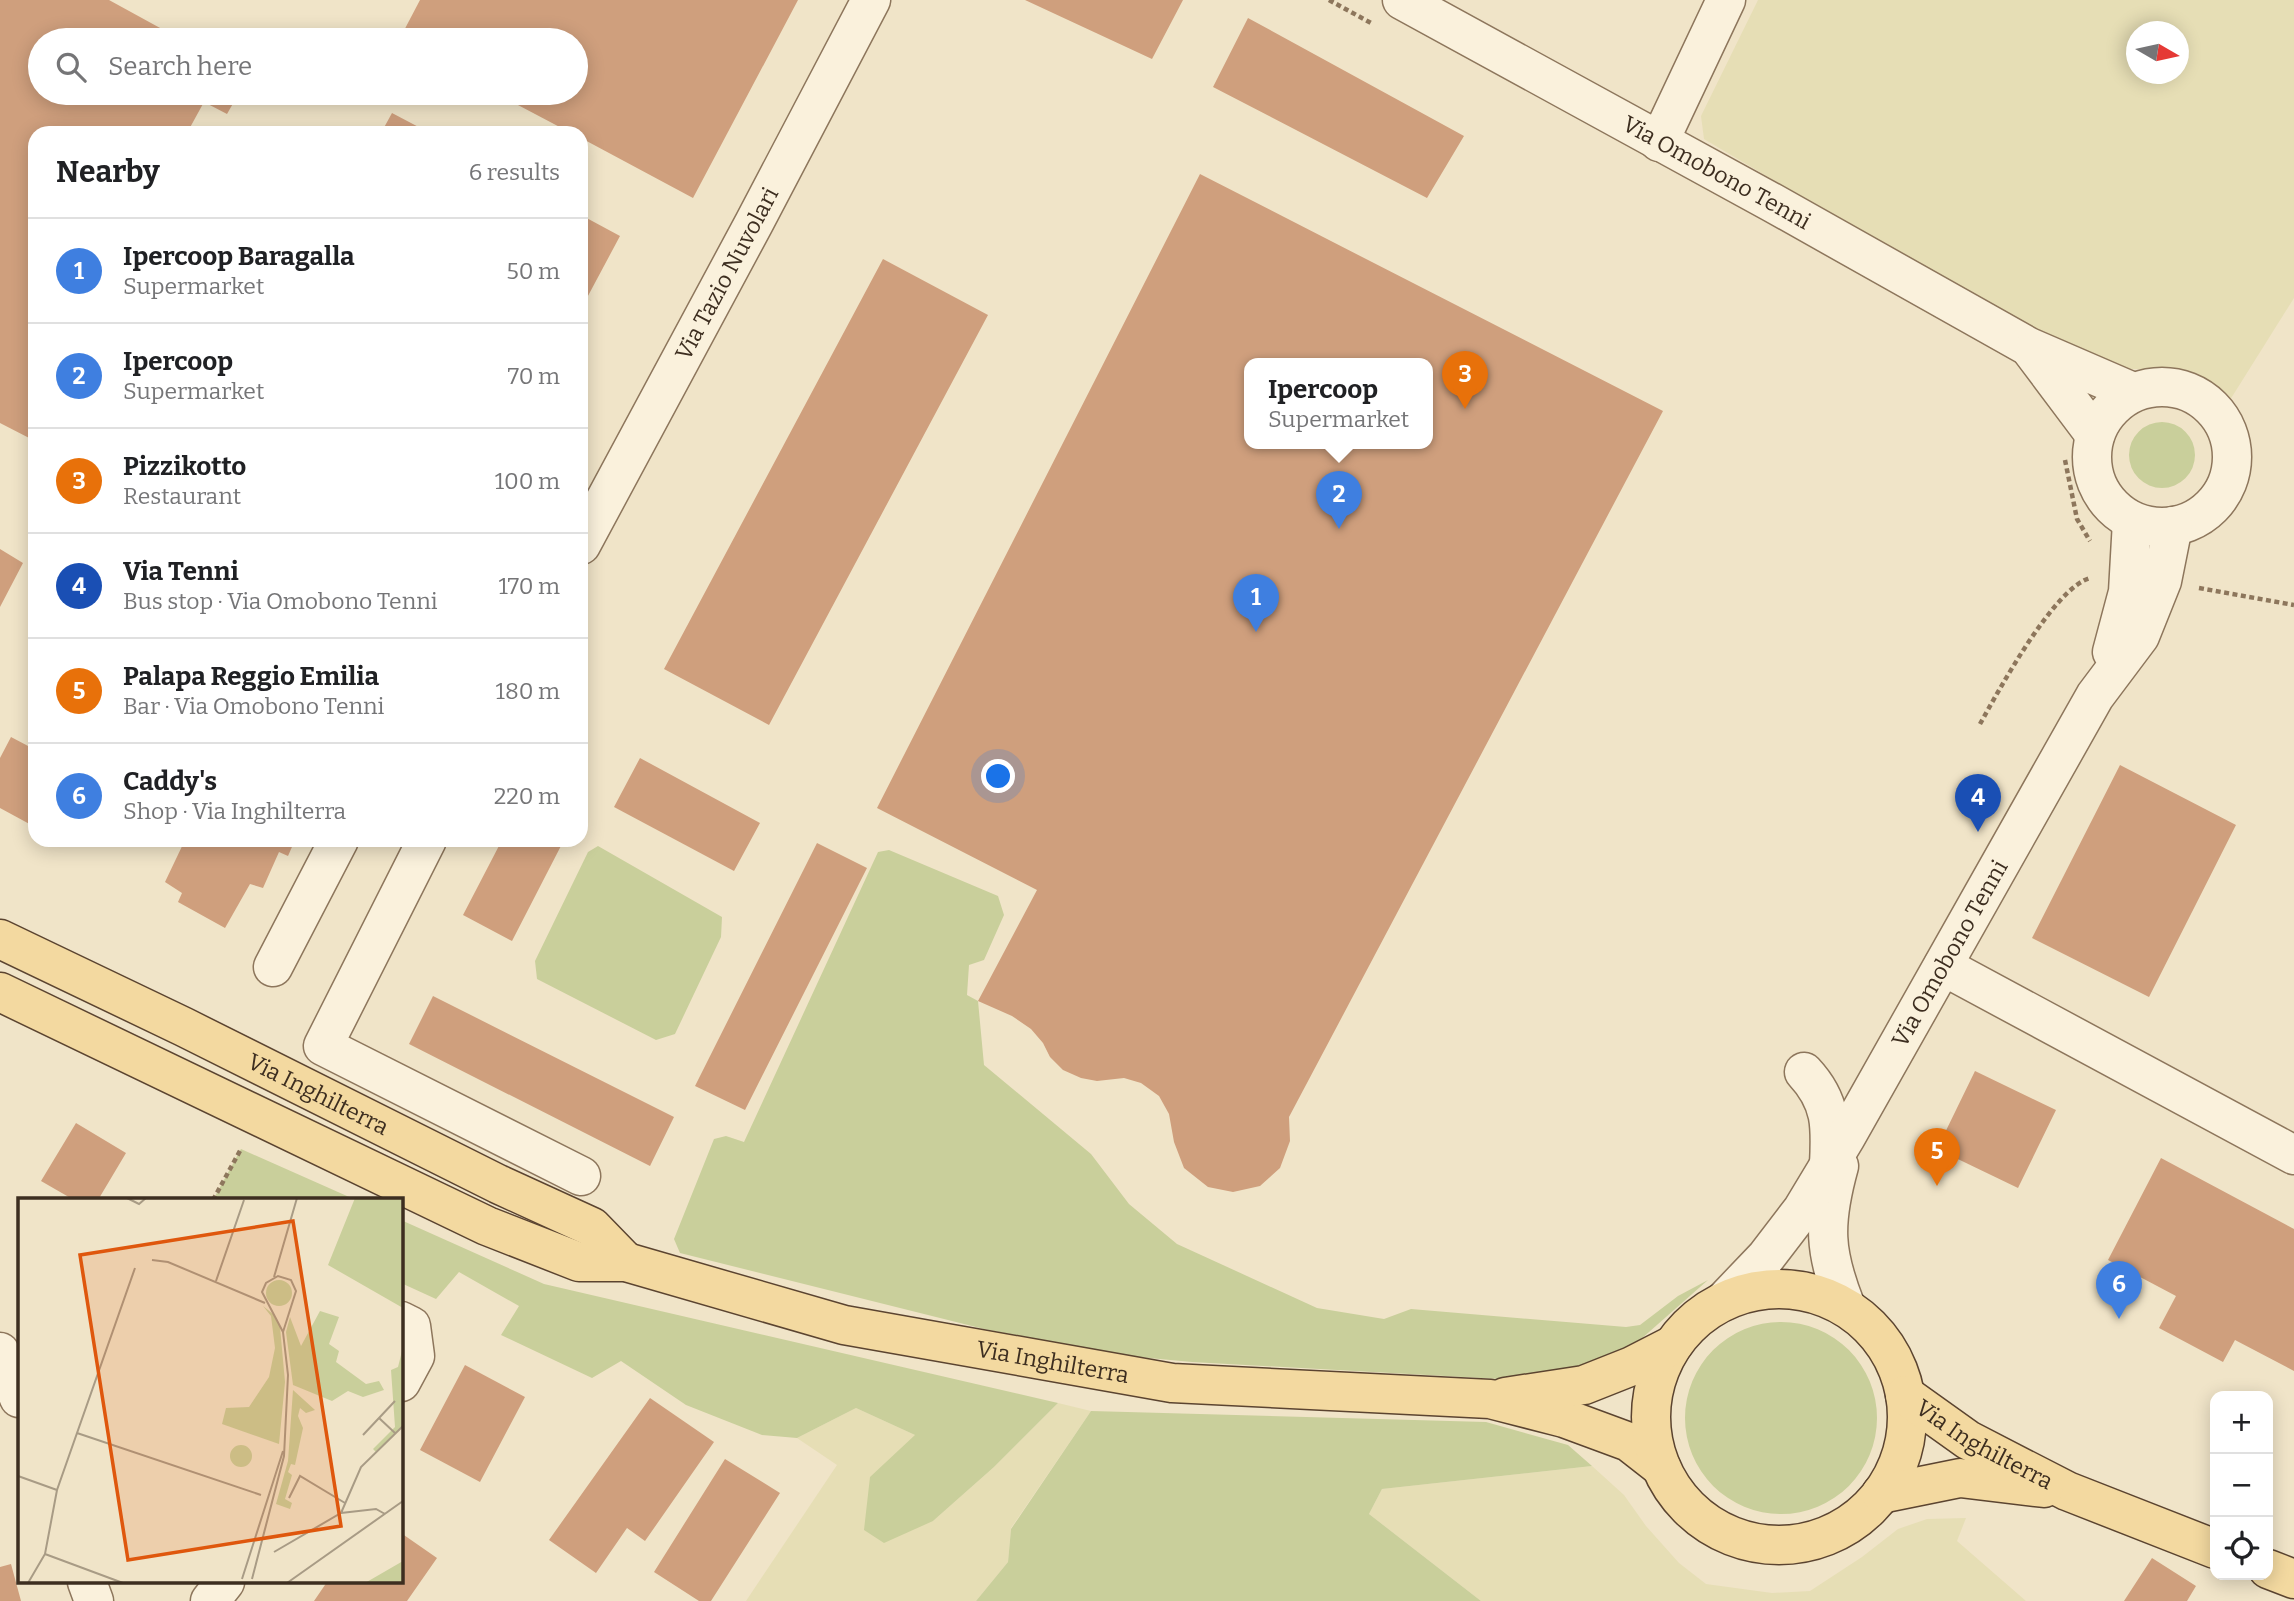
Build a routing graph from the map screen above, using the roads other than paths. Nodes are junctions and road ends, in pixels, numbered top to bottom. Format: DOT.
graph roads {
  1 [pos="871,0"];
  2 [pos="1726,0"];
  3 [pos="1390,13"];
  4 [pos="1659,142"];
  5 [pos="2029,347"];
  6 [pos="2133,392"];
  7 [pos="2080,445"];
  8 [pos="2132,521"];
  9 [pos="2173,526"];
  10 [pos="588,532"];
  11 [pos="2095,696"];
  12 [pos="335,847"];
  13 [pos="423,847"];
  14 [pos="0,939"];
  15 [pos="1943,966"];
  16 [pos="273,967"];
  17 [pos="0,992"];
  18 [pos="1804,1072"];
  19 [pos="1838,1151"];
  20 [pos="2294,1155"];
  21 [pos="581,1176"];
  22 [pos="626,1262"];
  23 [pos="1724,1301"];
  24 [pos="1846,1307"];
  25 [pos="402,1322"];
  26 [pos="1673,1345"];
  27 [pos="0,1352"];
  28 [pos="402,1380"];
  29 [pos="1905,1395"];
  30 [pos="18,1396"];
  31 [pos="1490,1399"];
  32 [pos="1661,1467"];
  33 [pos="2067,1491"];
  34 [pos="1881,1494"];
  35 [pos="2210,1547"];
  36 [pos="2273,1571"];
  37 [pos="2294,1579"];
  38 [pos="88,1584"];
  39 [pos="223,1584"];
  40 [pos="94,1601"];
  41 [pos="210,1601"];
  1 -- 10 [label="street, Via Tazio Nuvolari"];
  2 -- 4 [label="street"];
  3 -- 4 [label="street, Via Omobono Tenni"];
  4 -- 5 [label="street, Via Omobono Tenni"];
  5 -- 6 [label="street, Via Omobono Tenni"];
  5 -- 7 [label="street, Via Omobono Tenni"];
  6 -- 7 [label="street"];
  6 -- 9 [label="street"];
  7 -- 8 [label="street"];
  8 -- 9 [label="street"];
  8 -- 11 [label="street, Via Omobono Tenni"];
  9 -- 11 [label="street, Via Omobono Tenni"];
  11 -- 15 [label="street, Via Omobono Tenni"];
  12 -- 16 [label="street"];
  13 -- 21 [label="street"];
  14 -- 22 [label="main road, Via Inghilterra"];
  15 -- 19 [label="street, Via Omobono Tenni"];
  15 -- 20 [label="street"];
  17 -- 22 [label="main road, Via Inghilterra"];
  18 -- 19 [label="street"];
  19 -- 23 [label="street, Via Omobono Tenni"];
  19 -- 24 [label="street, Via Omobono Tenni"];
  22 -- 31 [label="main road, Via Inghilterra"];
  23 -- 24 [label="main road, Via Inghilterra"];
  23 -- 26 [label="main road, Via Inghilterra"];
  24 -- 29 [label="main road, Via Inghilterra"];
  25 -- 28 [label="street"];
  26 -- 31 [label="main road, Via Inghilterra"];
  26 -- 32 [label="main road, Via Inghilterra"];
  27 -- 30 [label="street"];
  29 -- 33 [label="main road, Via Inghilterra"];
  29 -- 34 [label="main road, Via Inghilterra"];
  31 -- 32 [label="main road, Via Inghilterra"];
  32 -- 34 [label="main road, Via Inghilterra"];
  33 -- 34 [label="main road, Via Inghilterra"];
  33 -- 35 [label="main road, Via Inghilterra"];
  36 -- 37 [label="main road"];
  38 -- 40 [label="street"];
  39 -- 41 [label="street"];
}
